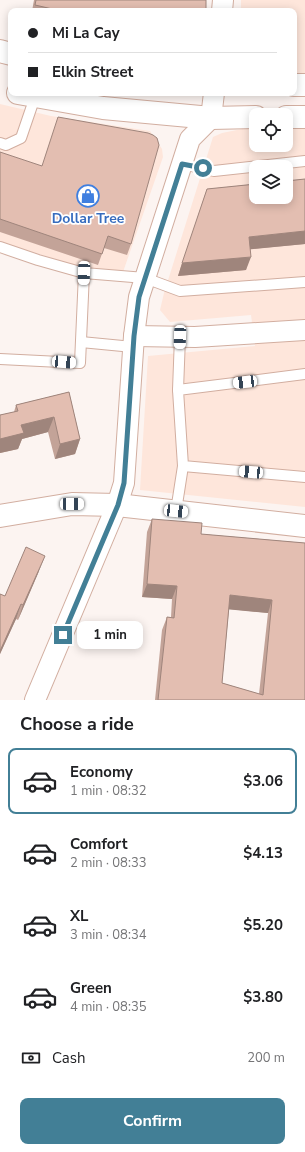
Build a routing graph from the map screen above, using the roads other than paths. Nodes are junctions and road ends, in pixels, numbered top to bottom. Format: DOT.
graph roads {
  1 [pos="26,96"];
  2 [pos="32,96"];
  3 [pos="214,96"];
  4 [pos="293,117"];
  5 [pos="305,117"];
  6 [pos="211,118"];
  7 [pos="249,118"];
  8 [pos="0,143"];
  9 [pos="305,161"];
  10 [pos="182,164"];
  11 [pos="0,247"];
  12 [pos="84,273"];
  13 [pos="145,278"];
  14 [pos="305,282"];
  15 [pos="305,330"];
  16 [pos="180,337"];
  17 [pos="81,342"];
  18 [pos="133,342"];
  19 [pos="0,359"];
  20 [pos="305,374"];
  21 [pos="178,390"];
  22 [pos="183,466"];
  23 [pos="305,476"];
  24 [pos="118,505"];
  25 [pos="176,511"];
  26 [pos="0,516"];
  27 [pos="305,526"];
  28 [pos="35,700"];
  1 -- 8 [label="lane"];
  2 -- 6 [label="street"];
  3 -- 6 [label="street"];
  4 -- 5 [label="street"];
  6 -- 7 [label="street"];
  6 -- 10 [label="street"];
  9 -- 10 [label="lane"];
  10 -- 13 [label="street"];
  11 -- 12 [label="lane"];
  12 -- 13 [label="lane"];
  12 -- 17 [label="lane"];
  13 -- 14 [label="lane"];
  13 -- 18 [label="street"];
  15 -- 16 [label="street"];
  16 -- 18 [label="street"];
  16 -- 21 [label="lane"];
  17 -- 18 [label="lane"];
  17 -- 19 [label="lane"];
  18 -- 24 [label="street"];
  20 -- 21 [label="lane"];
  21 -- 22 [label="lane"];
  22 -- 23 [label="lane"];
  22 -- 25 [label="lane"];
  24 -- 25 [label="street"];
  24 -- 26 [label="street"];
  24 -- 28 [label="street"];
  25 -- 27 [label="street"];
}
